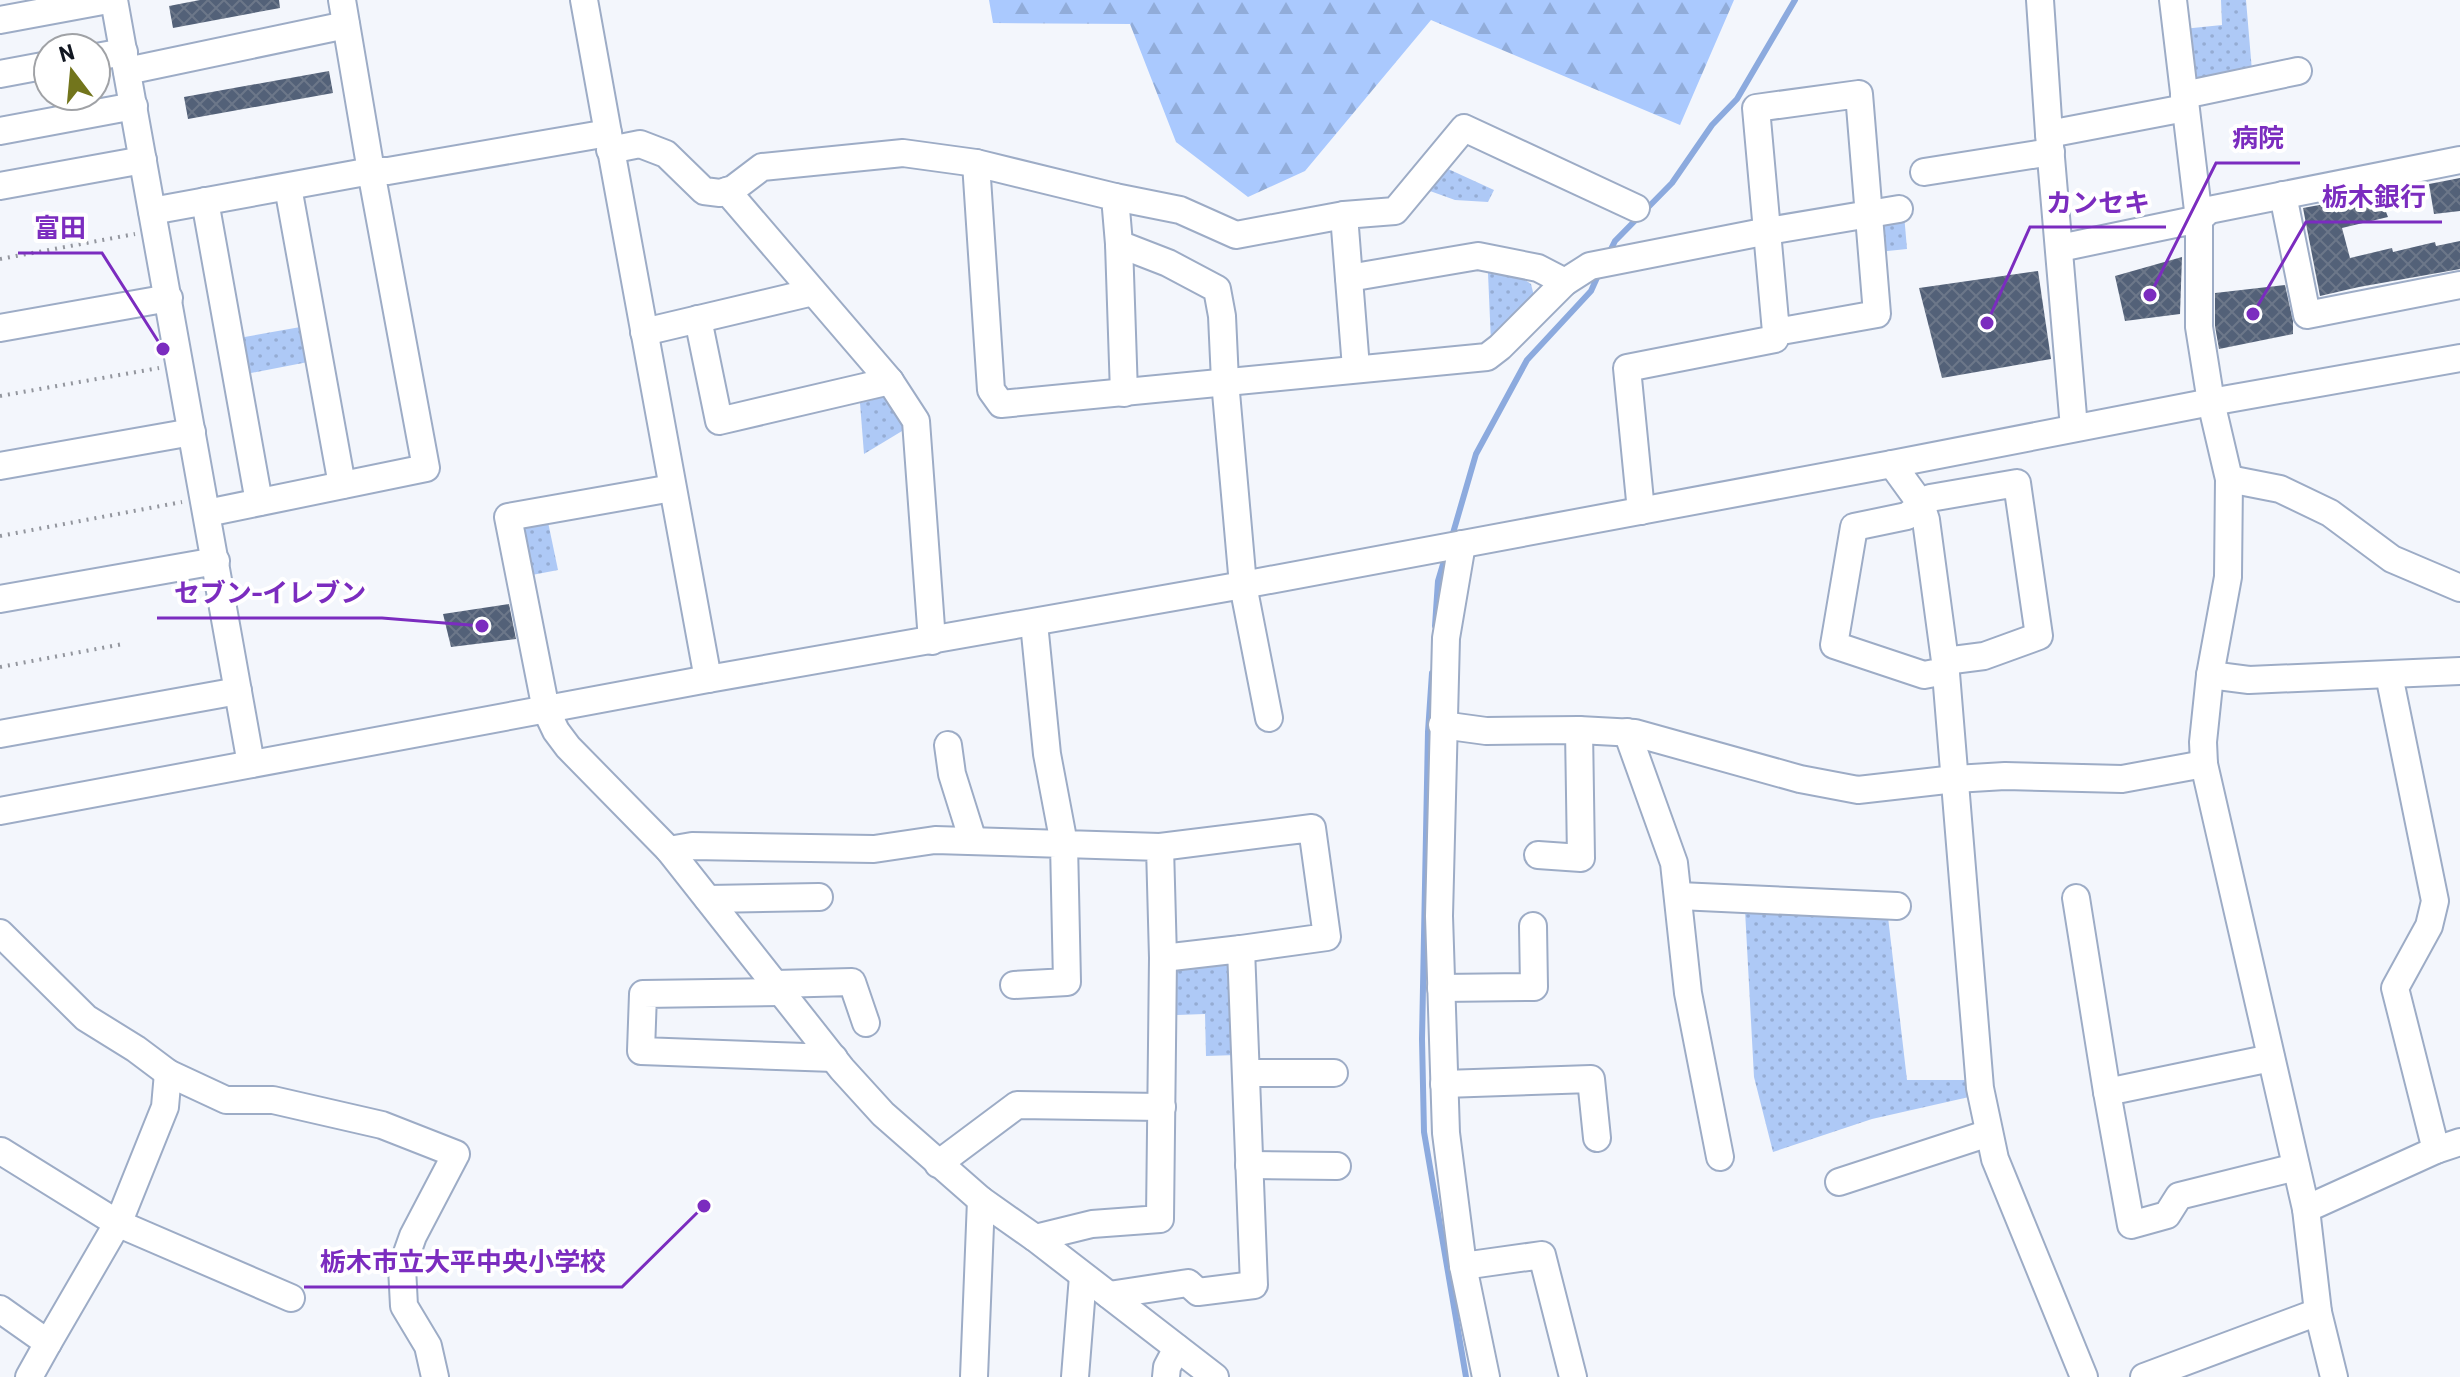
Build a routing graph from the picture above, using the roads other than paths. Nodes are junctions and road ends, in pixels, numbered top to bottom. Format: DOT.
graph roads {
  1 [pos="111,0"];
  2 [pos="584,0"];
  3 [pos="2040,0"];
  4 [pos="2173,0"];
  5 [pos="344,13"];
  6 [pos="0,20"];
  7 [pos="112,59"];
  8 [pos="125,61"];
  9 [pos="32,68"];
  10 [pos="2298,71"];
  11 [pos="0,74"];
  12 [pos="2184,101"];
  13 [pos="134,106"];
  14 [pos="0,131"];
  15 [pos="609,142"];
  16 [pos="2050,143"];
  17 [pos="143,160"];
  18 [pos="2460,160"];
  19 [pos="976,163"];
  20 [pos="371,171"];
  21 [pos="1924,172"];
  22 [pos="0,186"];
  23 [pos="288,187"];
  24 [pos="727,191"];
  25 [pos="2283,195"];
  26 [pos="1115,197"];
  27 [pos="205,201"];
  28 [pos="1636,208"];
  29 [pos="1899,209"];
  30 [pos="1870,214"];
  31 [pos="1344,215"];
  32 [pos="2199,219"];
  33 [pos="154,221"];
  34 [pos="1768,231"];
  35 [pos="1119,244"];
  36 [pos="2060,248"];
  37 [pos="1349,278"];
  38 [pos="1565,282"];
  39 [pos="2460,285"];
  40 [pos="813,292"];
  41 [pos="169,298"];
  42 [pos="698,319"];
  43 [pos="0,328"];
  44 [pos="644,332"];
  45 [pos="1776,332"];
  46 [pos="2460,358"];
  47 [pos="1356,368"];
  48 [pos="890,381"];
  49 [pos="1225,381"];
  50 [pos="1124,393"];
  51 [pos="2211,402"];
  52 [pos="2074,428"];
  53 [pos="192,432"];
  54 [pos="1892,464"];
  55 [pos="0,466"];
  56 [pos="2229,479"];
  57 [pos="342,485"];
  58 [pos="672,488"];
  59 [pos="259,502"];
  60 [pos="1921,504"];
  61 [pos="206,505"];
  62 [pos="1641,511"];
  63 [pos="1462,544"];
  64 [pos="216,561"];
  65 [pos="1243,585"];
  66 [pos="2460,588"];
  67 [pos="0,599"];
  68 [pos="1034,623"];
  69 [pos="932,641"];
  70 [pos="1945,666"];
  71 [pos="2460,671"];
  72 [pos="2210,675"];
  73 [pos="2389,675"];
  74 [pos="708,679"];
  75 [pos="238,691"];
  76 [pos="546,710"];
  77 [pos="1269,718"];
  78 [pos="1442,725"];
  79 [pos="1579,730"];
  80 [pos="1627,732"];
  81 [pos="0,734"];
  82 [pos="948,745"];
  83 [pos="251,764"];
  84 [pos="2204,764"];
  85 [pos="1955,779"];
  86 [pos="0,811"];
  87 [pos="973,841"];
  88 [pos="1064,844"];
  89 [pos="1160,847"];
  90 [pos="669,850"];
  91 [pos="1538,855"];
  92 [pos="1679,896"];
  93 [pos="819,897"];
  94 [pos="2076,898"];
  95 [pos="708,899"];
  96 [pos="1897,906"];
  97 [pos="1533,926"];
  98 [pos="0,933"];
  99 [pos="1241,949"];
  100 [pos="1163,958"];
  101 [pos="1014,985"];
  102 [pos="778,988"];
  103 [pos="1441,988"];
  104 [pos="866,1023"];
  105 [pos="834,1058"];
  106 [pos="2271,1058"];
  107 [pos="168,1073"];
  108 [pos="1246,1073"];
  109 [pos="1334,1073"];
  110 [pos="1444,1084"];
  111 [pos="2107,1092"];
  112 [pos="1162,1107"];
  113 [pos="1989,1133"];
  114 [pos="1597,1138"];
  115 [pos="2448,1146"];
  116 [pos="1,1151"];
  117 [pos="1720,1157"];
  118 [pos="938,1164"];
  119 [pos="1249,1165"];
  120 [pos="1337,1166"];
  121 [pos="2296,1167"];
  122 [pos="1839,1182"];
  123 [pos="981,1200"];
  124 [pos="2306,1209"];
  125 [pos="117,1223"];
  126 [pos="1035,1238"];
  127 [pos="1463,1266"];
  128 [pos="1083,1276"];
  129 [pos="1109,1295"];
  130 [pos="291,1298"];
  131 [pos="0,1309"];
  132 [pos="2318,1312"];
  133 [pos="48,1343"];
  134 [pos="1177,1348"];
  135 [pos="29,1377"];
  136 [pos="435,1377"];
  137 [pos="974,1377"];
  138 [pos="1075,1377"];
  139 [pos="1166,1377"];
  140 [pos="1215,1377"];
  141 [pos="1486,1377"];
  142 [pos="1573,1377"];
  143 [pos="2084,1377"];
  144 [pos="2144,1377"];
  145 [pos="2334,1377"];
  1 -- 6 [label="street"];
  1 -- 8 [label="street"];
  2 -- 15 [label="street"];
  3 -- 16 [label="street"];
  4 -- 12 [label="street"];
  5 -- 8 [label="street"];
  5 -- 20 [label="street"];
  7 -- 8 [label="street"];
  8 -- 13 [label="street"];
  9 -- 11 [label="street"];
  10 -- 12 [label="street"];
  12 -- 16 [label="street"];
  12 -- 32 [label="street"];
  13 -- 14 [label="street"];
  13 -- 17 [label="street"];
  15 -- 20 [label="street"];
  15 -- 24 [label="street"];
  15 -- 44 [label="street"];
  16 -- 21 [label="street"];
  16 -- 36 [label="street"];
  17 -- 22 [label="street"];
  17 -- 33 [label="street"];
  18 -- 25 [label="street"];
  19 -- 24 [label="street"];
  19 -- 26 [label="street"];
  19 -- 50 [label="street"];
  20 -- 23 [label="street"];
  20 -- 57 [label="street"];
  23 -- 27 [label="street"];
  23 -- 57 [label="street"];
  24 -- 40 [label="street"];
  25 -- 32 [label="street"];
  25 -- 39 [label="street"];
  26 -- 31 [label="street"];
  26 -- 35 [label="street"];
  27 -- 33 [label="street"];
  27 -- 59 [label="street"];
  28 -- 31 [label="street"];
  29 -- 30 [label="street"];
  30 -- 34 [label="street"];
  30 -- 34 [label="street"];
  30 -- 45 [label="street"];
  31 -- 37 [label="street"];
  32 -- 36 [label="street"];
  32 -- 51 [label="street"];
  33 -- 41 [label="street"];
  34 -- 38 [label="street"];
  34 -- 45 [label="street"];
  35 -- 49 [label="street"];
  35 -- 50 [label="street"];
  36 -- 52 [label="street"];
  37 -- 38 [label="street"];
  37 -- 47 [label="street"];
  38 -- 47 [label="street"];
  40 -- 42 [label="street"];
  40 -- 48 [label="street"];
  41 -- 43 [label="street"];
  41 -- 53 [label="street"];
  42 -- 44 [label="street"];
  42 -- 48 [label="street"];
  44 -- 58 [label="street"];
  45 -- 62 [label="street"];
  46 -- 51 [label="street"];
  47 -- 49 [label="street"];
  48 -- 69 [label="street"];
  49 -- 50 [label="street"];
  49 -- 65 [label="street"];
  51 -- 52 [label="street"];
  51 -- 56 [label="street"];
  52 -- 54 [label="street"];
  53 -- 55 [label="street"];
  53 -- 61 [label="street"];
  54 -- 60 [label="street"];
  54 -- 62 [label="street"];
  56 -- 66 [label="street"];
  56 -- 72 [label="street"];
  57 -- 59 [label="street"];
  58 -- 74 [label="street"];
  58 -- 76 [label="street"];
  59 -- 61 [label="street"];
  60 -- 70 [label="street"];
  60 -- 70 [label="street"];
  60 -- 70 [label="street"];
  61 -- 64 [label="street"];
  62 -- 63 [label="street"];
  63 -- 65 [label="street"];
  63 -- 78 [label="street"];
  64 -- 67 [label="street"];
  64 -- 75 [label="street"];
  65 -- 68 [label="street"];
  65 -- 77 [label="street"];
  68 -- 69 [label="street"];
  68 -- 88 [label="street"];
  69 -- 74 [label="street"];
  70 -- 85 [label="street"];
  71 -- 73 [label="street"];
  72 -- 73 [label="street"];
  72 -- 84 [label="street"];
  73 -- 115 [label="street"];
  74 -- 76 [label="street"];
  75 -- 81 [label="street"];
  75 -- 83 [label="street"];
  76 -- 83 [label="street"];
  76 -- 90 [label="street"];
  78 -- 79 [label="street"];
  78 -- 103 [label="street"];
  79 -- 80 [label="street"];
  79 -- 91 [label="street"];
  80 -- 85 [label="street"];
  80 -- 92 [label="street"];
  82 -- 87 [label="street"];
  83 -- 86 [label="street"];
  84 -- 85 [label="street"];
  84 -- 106 [label="street"];
  85 -- 113 [label="street"];
  87 -- 88 [label="street"];
  87 -- 90 [label="street"];
  88 -- 89 [label="street"];
  88 -- 101 [label="street"];
  89 -- 99 [label="street"];
  89 -- 100 [label="street"];
  90 -- 95 [label="street"];
  92 -- 96 [label="street"];
  92 -- 117 [label="street"];
  93 -- 95 [label="street"];
  94 -- 111 [label="street"];
  95 -- 102 [label="street"];
  97 -- 103 [label="street"];
  98 -- 107 [label="street"];
  99 -- 100 [label="street"];
  99 -- 108 [label="street"];
  100 -- 112 [label="street"];
  102 -- 104 [label="street"];
  102 -- 105 [label="street"];
  102 -- 105 [label="street"];
  103 -- 110 [label="street"];
  105 -- 118 [label="street"];
  106 -- 111 [label="street"];
  106 -- 121 [label="street"];
  107 -- 125 [label="street"];
  107 -- 136 [label="street"];
  108 -- 109 [label="street"];
  108 -- 119 [label="street"];
  110 -- 114 [label="street"];
  110 -- 127 [label="street"];
  111 -- 121 [label="street"];
  112 -- 118 [label="street"];
  112 -- 126 [label="street"];
  113 -- 122 [label="street"];
  113 -- 143 [label="street"];
  115 -- 124 [label="street"];
  116 -- 125 [label="street"];
  118 -- 123 [label="street"];
  119 -- 120 [label="street"];
  119 -- 129 [label="street"];
  121 -- 124 [label="street"];
  123 -- 126 [label="street"];
  123 -- 137 [label="street"];
  124 -- 132 [label="street"];
  125 -- 130 [label="street"];
  125 -- 133 [label="street"];
  126 -- 128 [label="street"];
  127 -- 141 [label="street"];
  127 -- 142 [label="street"];
  128 -- 129 [label="street"];
  128 -- 138 [label="street"];
  129 -- 134 [label="street"];
  131 -- 133 [label="street"];
  132 -- 144 [label="street"];
  132 -- 145 [label="street"];
  133 -- 135 [label="street"];
  134 -- 139 [label="street"];
  134 -- 140 [label="street"];
}
